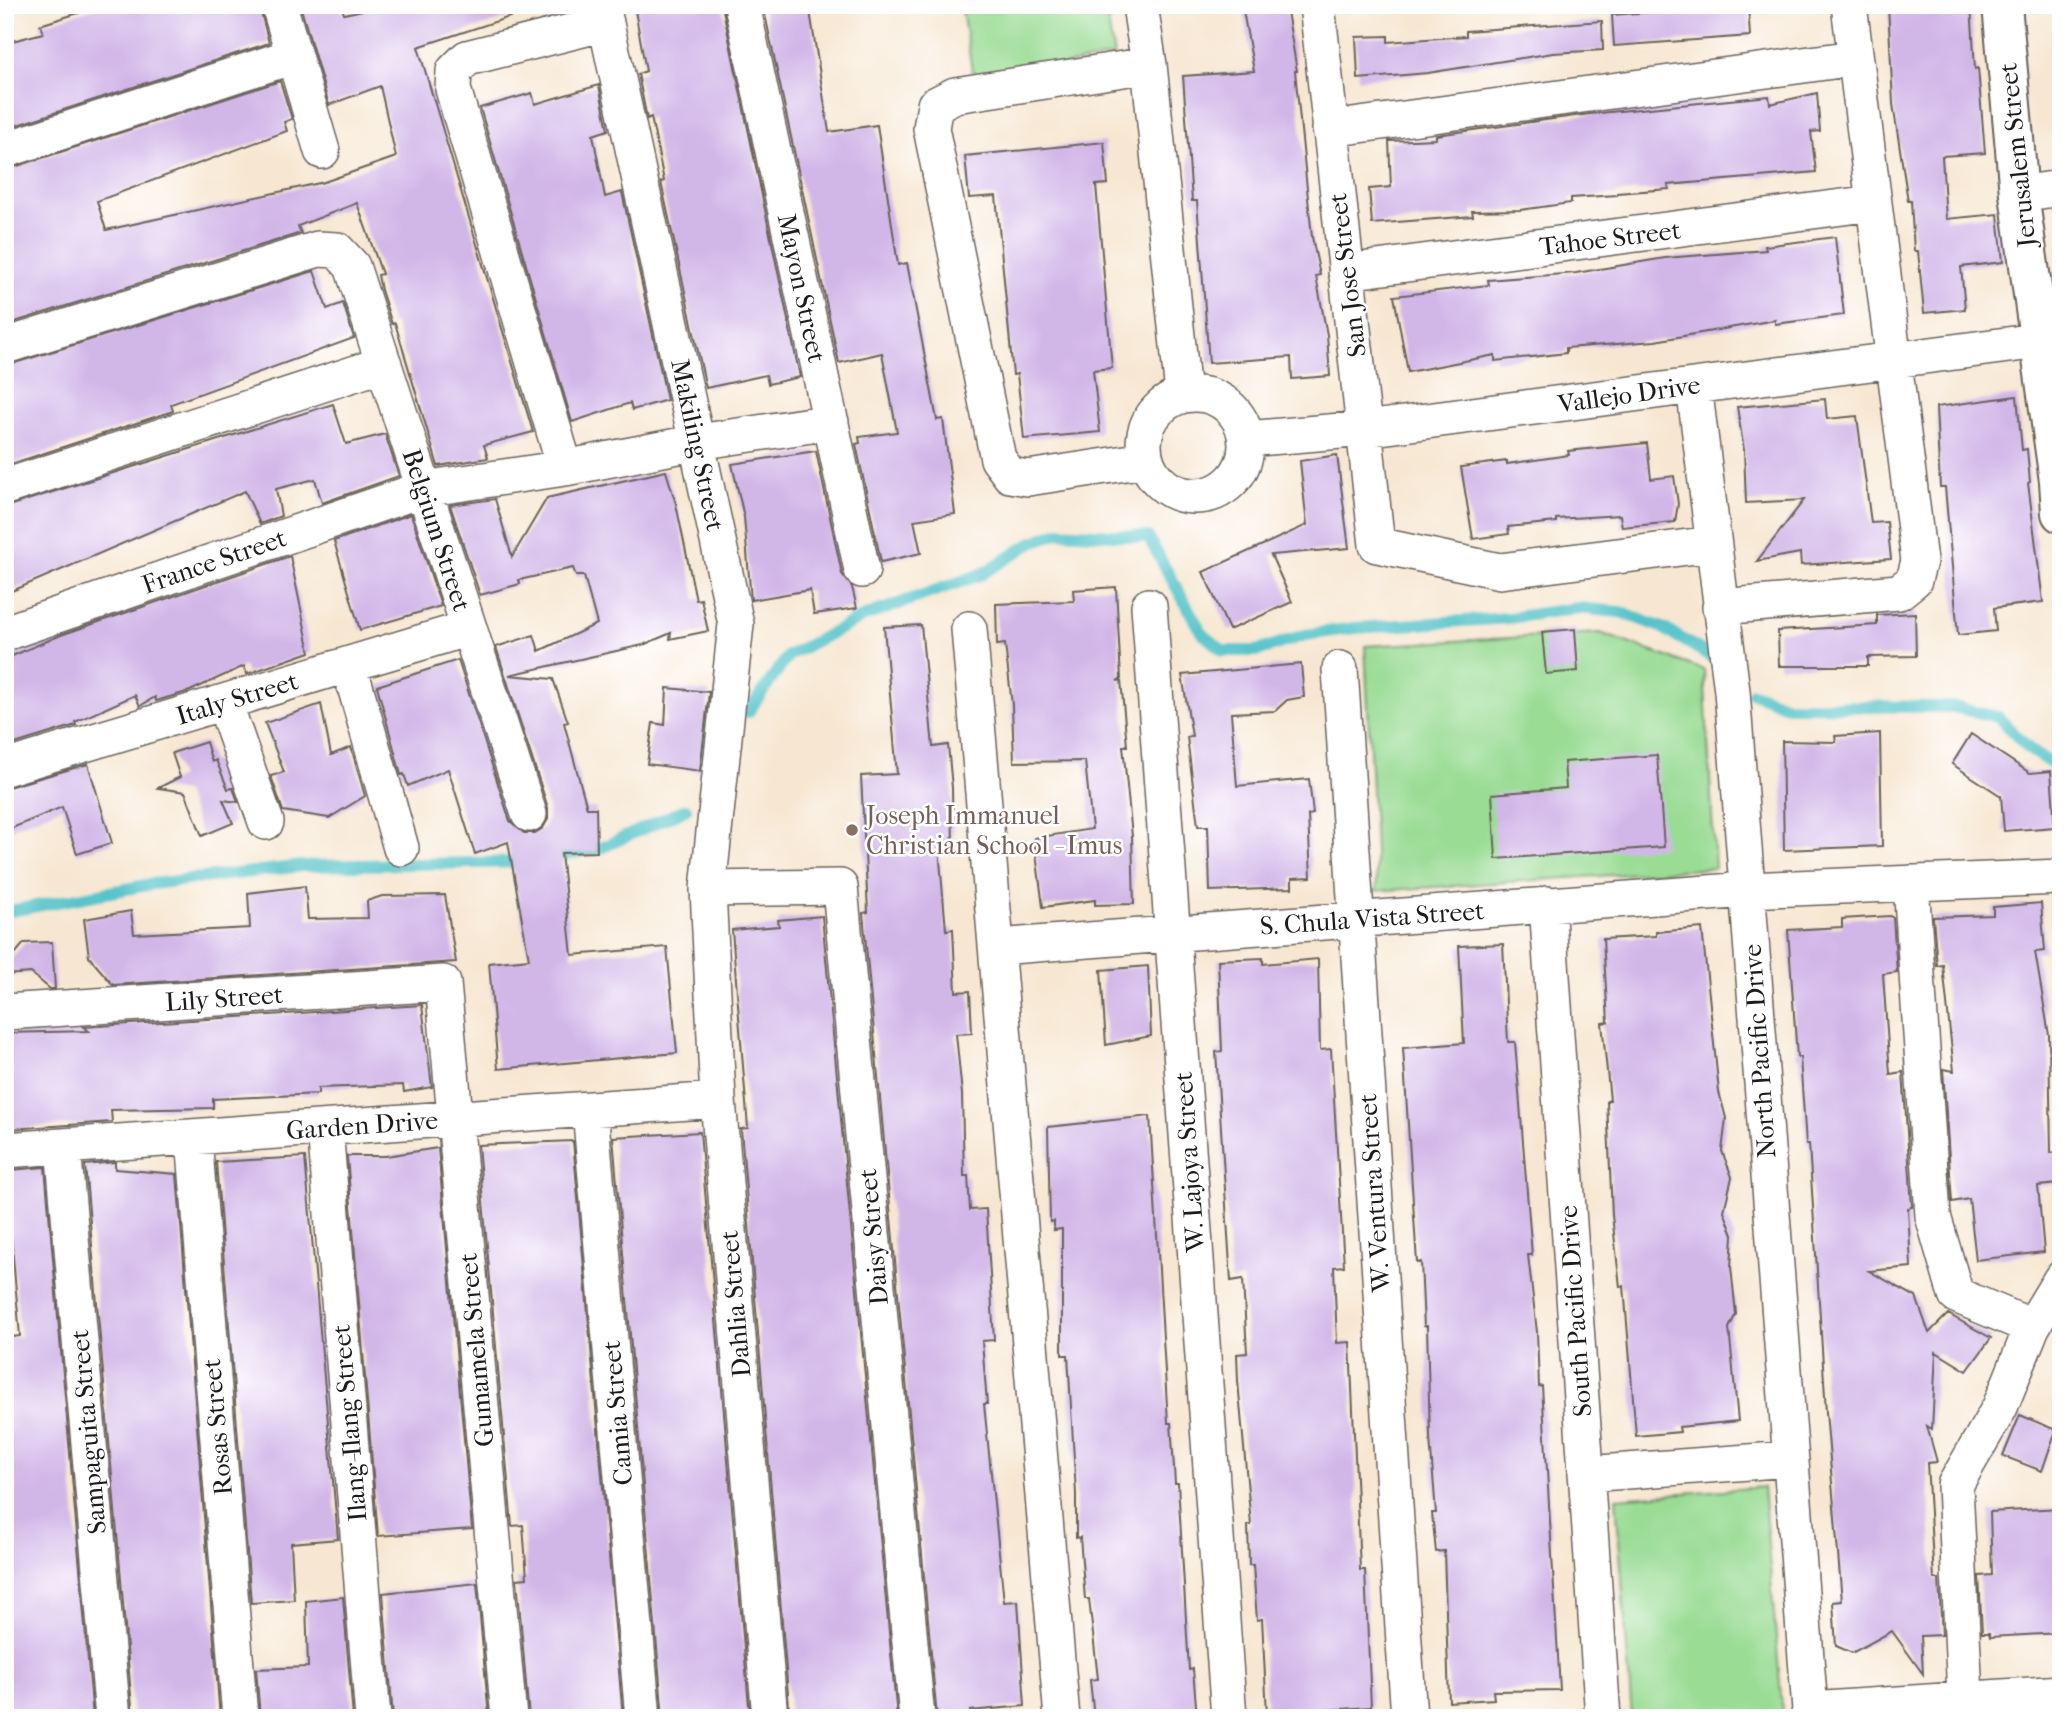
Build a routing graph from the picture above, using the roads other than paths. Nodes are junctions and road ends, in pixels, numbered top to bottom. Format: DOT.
graph roads {
  1 [pos="279,5"];
  2 [pos="741,5"];
  3 [pos="1140,5"];
  4 [pos="1317,5"];
  5 [pos="1849,5"];
  6 [pos="2002,5"];
  7 [pos="604,14"];
  8 [pos="293,56"];
  9 [pos="1855,58"];
  10 [pos="1149,65"];
  11 [pos="1330,129"];
  12 [pos="5,150"];
  13 [pos="322,151"];
  14 [pos="2061,188"];
  15 [pos="2019,194"];
  16 [pos="1873,203"];
  17 [pos="1346,272"];
  18 [pos="2051,339"];
  19 [pos="5,346"];
  20 [pos="1893,359"];
  21 [pos="384,364"];
  22 [pos="1694,386"];
  23 [pos="1183,394"];
  24 [pos="831,422"];
  25 [pos="1365,429"];
  26 [pos="1246,439"];
  27 [pos="698,442"];
  28 [pos="1145,460"];
  29 [pos="565,468"];
  30 [pos="5,487"];
  31 [pos="423,489"];
  32 [pos="2060,491"];
  33 [pos="1713,544"];
  34 [pos="862,570"];
  35 [pos="1149,607"];
  36 [pos="1720,607"];
  37 [pos="469,628"];
  38 [pos="969,629"];
  39 [pos="5,633"];
  40 [pos="349,665"];
  41 [pos="1340,669"];
  42 [pos="224,702"];
  43 [pos="5,768"];
  44 [pos="529,814"];
  45 [pos="266,822"];
  46 [pos="401,848"];
  47 [pos="2061,877"];
  48 [pos="1911,883"];
  49 [pos="708,889"];
  50 [pos="1747,890"];
  51 [pos="1547,904"];
  52 [pos="1357,919"];
  53 [pos="1173,933"];
  54 [pos="996,947"];
  55 [pos="443,983"];
  56 [pos="5,1012"];
  57 [pos="718,1100"];
  58 [pos="590,1109"];
  59 [pos="456,1118"];
  60 [pos="325,1128"];
  61 [pos="194,1137"];
  62 [pos="63,1146"];
  63 [pos="5,1150"];
  64 [pos="2061,1279"];
  65 [pos="2032,1327"];
  66 [pos="1790,1460"];
  67 [pos="1586,1474"];
  68 [pos="2061,1693"];
  69 [pos="1965,1709"];
  70 [pos="1809,1714"];
  71 [pos="113,1718"];
  72 [pos="240,1718"];
  73 [pos="373,1718"];
  74 [pos="509,1718"];
  75 [pos="643,1718"];
  76 [pos="770,1718"];
  77 [pos="917,1718"];
  78 [pos="1062,1718"];
  79 [pos="1229,1718"];
  80 [pos="1409,1718"];
  81 [pos="1603,1718"];
  1 -- 8 [label="street"];
  2 -- 24 [label="street, Mayon Street"];
  3 -- 10 [label="street"];
  4 -- 11 [label="street, San Jose Street"];
  5 -- 9 [label="street"];
  6 -- 15 [label="street, Jerusalem Street"];
  7 -- 27 [label="street, Makiling Street"];
  7 -- 29 [label="street"];
  8 -- 12 [label="street"];
  8 -- 13 [label="street"];
  9 -- 11 [label="street"];
  9 -- 16 [label="street"];
  10 -- 23 [label="street"];
  10 -- 28 [label="street"];
  11 -- 17 [label="street, San Jose Street"];
  14 -- 15 [label="street"];
  15 -- 18 [label="street, Jerusalem Street"];
  16 -- 17 [label="street, Tahoe Street"];
  16 -- 20 [label="street"];
  17 -- 25 [label="street, San Jose Street"];
  18 -- 20 [label="street, Vallejo Drive"];
  18 -- 32 [label="street, Jerusalem Street"];
  19 -- 21 [label="street, Belgium Street"];
  20 -- 22 [label="street, Vallejo Drive"];
  20 -- 36 [label="street"];
  21 -- 30 [label="street"];
  21 -- 31 [label="street, Belgium Street"];
  22 -- 25 [label="street, Vallejo Drive"];
  22 -- 33 [label="street, North Pacific Drive"];
  23 -- 26 [label="street"];
  23 -- 28 [label="street"];
  24 -- 27 [label="street, France Street"];
  24 -- 34 [label="street, Mayon Street"];
  25 -- 26 [label="street, Vallejo Drive"];
  25 -- 33 [label="street, San Jose Street"];
  26 -- 28 [label="street"];
  27 -- 29 [label="street, France Street"];
  27 -- 49 [label="street, Makiling Street"];
  29 -- 31 [label="street, France Street"];
  31 -- 37 [label="street, Belgium Street"];
  31 -- 39 [label="street, France Street"];
  33 -- 36 [label="street, North Pacific Drive"];
  35 -- 53 [label="street, W. Lajoya Street"];
  36 -- 50 [label="street, North Pacific Drive"];
  37 -- 40 [label="street, Italy Street"];
  37 -- 44 [label="street, Belgium Street"];
  38 -- 54 [label="street"];
  40 -- 42 [label="street, Italy Street"];
  40 -- 46 [label="street"];
  41 -- 52 [label="street, W. Ventura Street"];
  42 -- 43 [label="street, Italy Street"];
  42 -- 45 [label="street"];
  47 -- 48 [label="street, S. Chula Vista Street"];
  48 -- 50 [label="street, S. Chula Vista Street"];
  48 -- 65 [label="street"];
  49 -- 57 [label="street, Dahlia Street"];
  49 -- 77 [label="street, Daisy Street"];
  50 -- 51 [label="street, S. Chula Vista Street"];
  50 -- 66 [label="street, North Pacific Drive"];
  51 -- 52 [label="street, S. Chula Vista Street"];
  51 -- 67 [label="street, South Pacific Drive"];
  52 -- 53 [label="street, S. Chula Vista Street"];
  52 -- 80 [label="street, W. Ventura Street"];
  53 -- 54 [label="street, S. Chula Vista Street"];
  53 -- 79 [label="street, W. Lajoya Street"];
  54 -- 78 [label="street"];
  55 -- 56 [label="street, Lily Street"];
  55 -- 59 [label="street, Gumamela Street"];
  57 -- 58 [label="street, Garden Drive"];
  57 -- 76 [label="street, Dahlia Street"];
  58 -- 59 [label="street, Garden Drive"];
  58 -- 75 [label="street, Camia Street"];
  59 -- 60 [label="street, Garden Drive"];
  59 -- 74 [label="street, Gumamela Street"];
  60 -- 61 [label="street, Garden Drive"];
  60 -- 73 [label="street, Ilang-Ilang Street"];
  61 -- 62 [label="street, Garden Drive"];
  61 -- 72 [label="street, Rosas Street"];
  62 -- 63 [label="street, Garden Drive"];
  62 -- 71 [label="street, Sampaguita Street"];
  64 -- 65 [label="street"];
  65 -- 69 [label="street"];
  66 -- 67 [label="street"];
  66 -- 70 [label="street, North Pacific Drive"];
  67 -- 81 [label="street, South Pacific Drive"];
  68 -- 69 [label="street"];
  69 -- 70 [label="street"];
}
